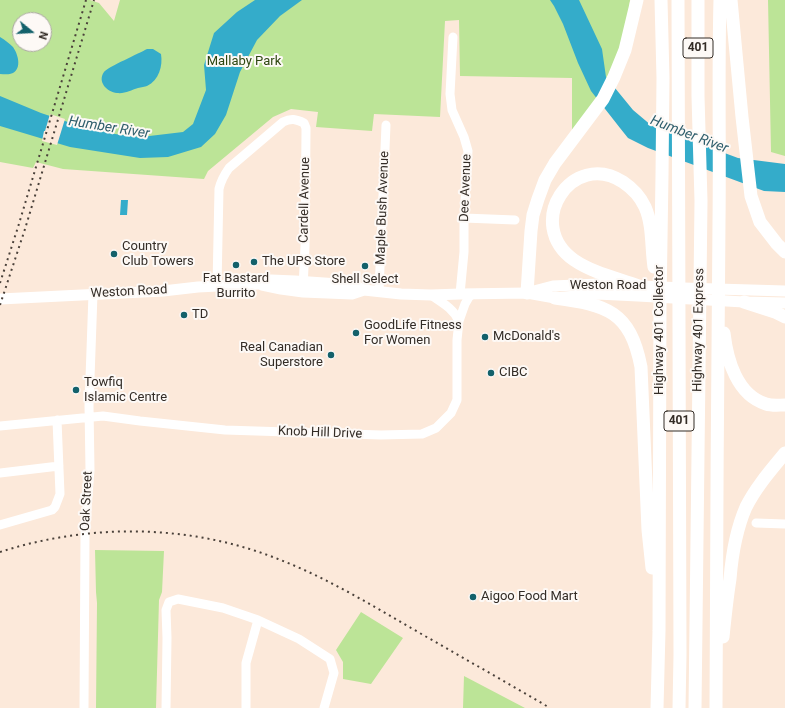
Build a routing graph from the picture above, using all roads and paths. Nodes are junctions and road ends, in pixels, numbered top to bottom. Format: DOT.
graph roads {
  1 [pos="637,0"];
  2 [pos="662,0"];
  3 [pos="678,0"];
  4 [pos="698,0"];
  5 [pos="720,0"];
  6 [pos="731,0"];
  7 [pos="453,38"];
  8 [pos="386,125"];
  9 [pos="464,218"];
  10 [pos="515,220"];
  11 [pos="785,252"];
  12 [pos="719,283"];
  13 [pos="216,286"];
  14 [pos="303,286"];
  15 [pos="379,291"];
  16 [pos="639,291"];
  17 [pos="785,291"];
  18 [pos="528,293"];
  19 [pos="93,294"];
  20 [pos="460,294"];
  21 [pos="473,294"];
  22 [pos="430,295"];
  23 [pos="744,296"];
  24 [pos="555,298"];
  25 [pos="0,299"];
  26 [pos="785,303"];
  27 [pos="660,304"];
  28 [pos="785,317"];
  29 [pos="459,321"];
  30 [pos="785,405"];
  31 [pos="90,418"];
  32 [pos="57,420"];
  33 [pos="0,426"];
  34 [pos="785,453"];
  35 [pos="59,466"];
  36 [pos="0,473"];
  37 [pos="756,523"];
  38 [pos="785,524"];
  39 [pos="0,525"];
  40 [pos="258,620"];
  41 [pos="659,631"];
  42 [pos="84,708"];
  43 [pos="166,708"];
  44 [pos="246,708"];
  45 [pos="324,708"];
  46 [pos="658,708"];
  47 [pos="679,708"];
  48 [pos="695,708"];
  49 [pos="716,708"];
  1 -- 18 [label="highway"];
  2 -- 27 [label="highway, Highway 401 Collector / 401"];
  3 -- 47 [label="highway, Highway 401 Express / 401"];
  4 -- 48 [label="highway, Highway 401 Express / 401"];
  5 -- 12 [label="highway, 401"];
  6 -- 11 [label="highway"];
  7 -- 9 [label="street, Dee Avenue"];
  8 -- 15 [label="street, Maple Bush Avenue"];
  9 -- 10 [label="street"];
  9 -- 20 [label="street, Dee Avenue"];
  12 -- 30 [label="highway"];
  12 -- 49 [label="highway, 401"];
  13 -- 14 [label="main road, Weston Road"];
  13 -- 14 [label="street, Cardell Avenue"];
  13 -- 19 [label="main road, Weston Road"];
  14 -- 15 [label="main road, Weston Road"];
  15 -- 22 [label="main road, Weston Road"];
  16 -- 18 [label="main road, Weston Road"];
  16 -- 23 [label="main road, Weston Road"];
  16 -- 24 [label="main road, Weston Road"];
  16 -- 27 [label="highway"];
  17 -- 23 [label="main road, Weston Road"];
  18 -- 21 [label="main road, Weston Road"];
  18 -- 24 [label="main road, Weston Road"];
  19 -- 25 [label="main road, Weston Road"];
  19 -- 31 [label="street, Oak Street"];
  20 -- 21 [label="main road, Weston Road"];
  20 -- 22 [label="main road, Weston Road"];
  21 -- 29 [label="street, Knob Hill Drive"];
  22 -- 29 [label="street"];
  23 -- 26 [label="main road, Weston Road"];
  23 -- 28 [label="highway"];
  24 -- 41 [label="highway"];
  27 -- 41 [label="highway, Highway 401 Collector / 401"];
  29 -- 31 [label="street, Knob Hill Drive"];
  31 -- 32 [label="street, Knob Hill Drive"];
  31 -- 42 [label="street, Oak Street"];
  32 -- 33 [label="street, Knob Hill Drive"];
  32 -- 35 [label="street"];
  34 -- 49 [label="highway"];
  35 -- 36 [label="street"];
  35 -- 39 [label="street"];
  37 -- 38 [label="street"];
  40 -- 43 [label="street"];
  40 -- 44 [label="street"];
  40 -- 45 [label="street"];
  41 -- 46 [label="highway, Highway 401 Collector / 401"];
}
